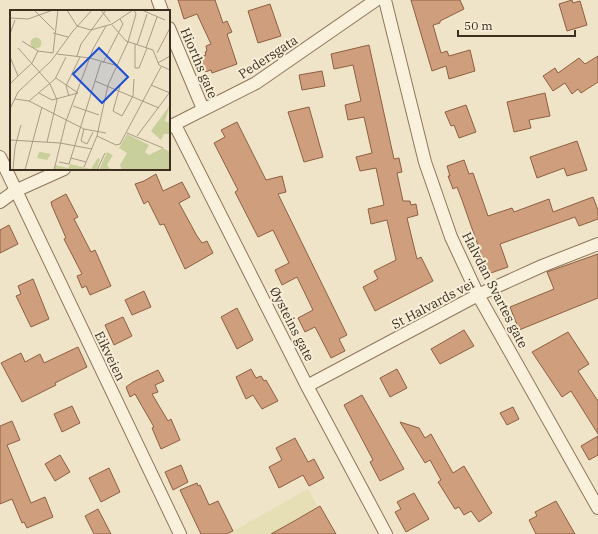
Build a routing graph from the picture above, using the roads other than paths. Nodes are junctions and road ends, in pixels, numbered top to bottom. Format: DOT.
graph roads {
  1 [pos="158,0"];
  2 [pos="376,0"];
  3 [pos="385,0"];
  4 [pos="162,10"];
  5 [pos="170,30"];
  6 [pos="203,110"];
  7 [pos="172,126"];
  8 [pos="0,157"];
  9 [pos="62,170"];
  10 [pos="15,190"];
  11 [pos="0,202"];
  12 [pos="598,244"];
  13 [pos="478,295"];
  14 [pos="307,386"];
  15 [pos="598,508"];
  16 [pos="180,534"];
  17 [pos="386,534"];
  1 -- 4 [label="street"];
  2 -- 6 [label="street, Pedersgata"];
  3 -- 13 [label="street, Halvdan Svartes gate"];
  5 -- 6 [label="street, Hiorths gate"];
  6 -- 7 [label="street, Pedersgata"];
  7 -- 14 [label="street, Øysteins gate"];
  8 -- 10 [label="street, Eikveien"];
  9 -- 10 [label="street"];
  10 -- 11 [label="street"];
  10 -- 16 [label="street, Eikveien"];
  12 -- 13 [label="street, St Halvards vei"];
  13 -- 14 [label="street, St Halvards vei"];
  13 -- 15 [label="street, Halvdan Svartes gate"];
  14 -- 17 [label="street, Øysteins gate"];
}
